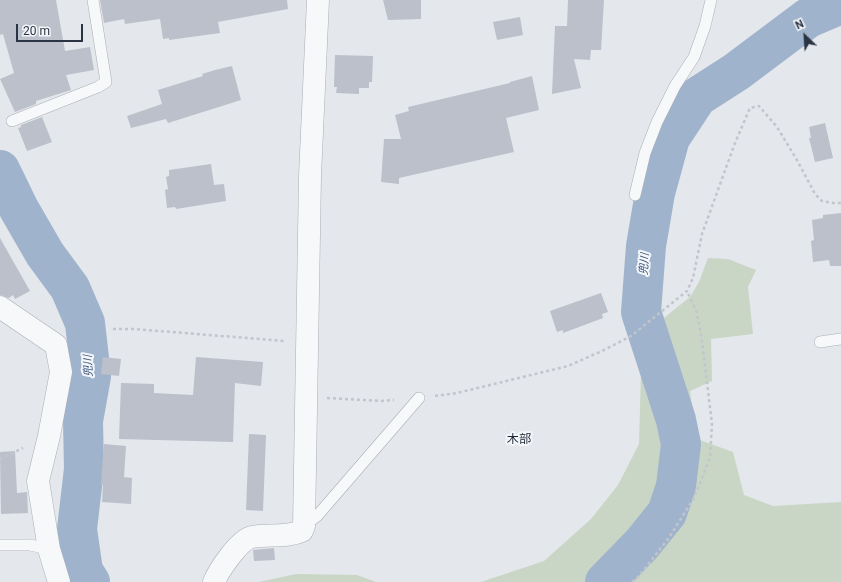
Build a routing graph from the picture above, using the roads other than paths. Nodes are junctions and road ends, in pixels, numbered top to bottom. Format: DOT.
graph roads {
  1 [pos="93,0"];
  2 [pos="318,0"];
  3 [pos="711,0"];
  4 [pos="12,122"];
  5 [pos="635,195"];
  6 [pos="0,307"];
  7 [pos="841,339"];
  8 [pos="820,342"];
  9 [pos="418,398"];
  10 [pos="304,526"];
  11 [pos="0,546"];
  12 [pos="49,549"];
  13 [pos="59,582"];
  14 [pos="214,582"];
  1 -- 4 [label="lane"];
  2 -- 10 [label="street"];
  3 -- 5 [label="lane"];
  6 -- 12 [label="street"];
  7 -- 8 [label="lane"];
  9 -- 10 [label="lane"];
  10 -- 14 [label="street"];
  11 -- 12 [label="lane"];
  12 -- 13 [label="street"];
}
